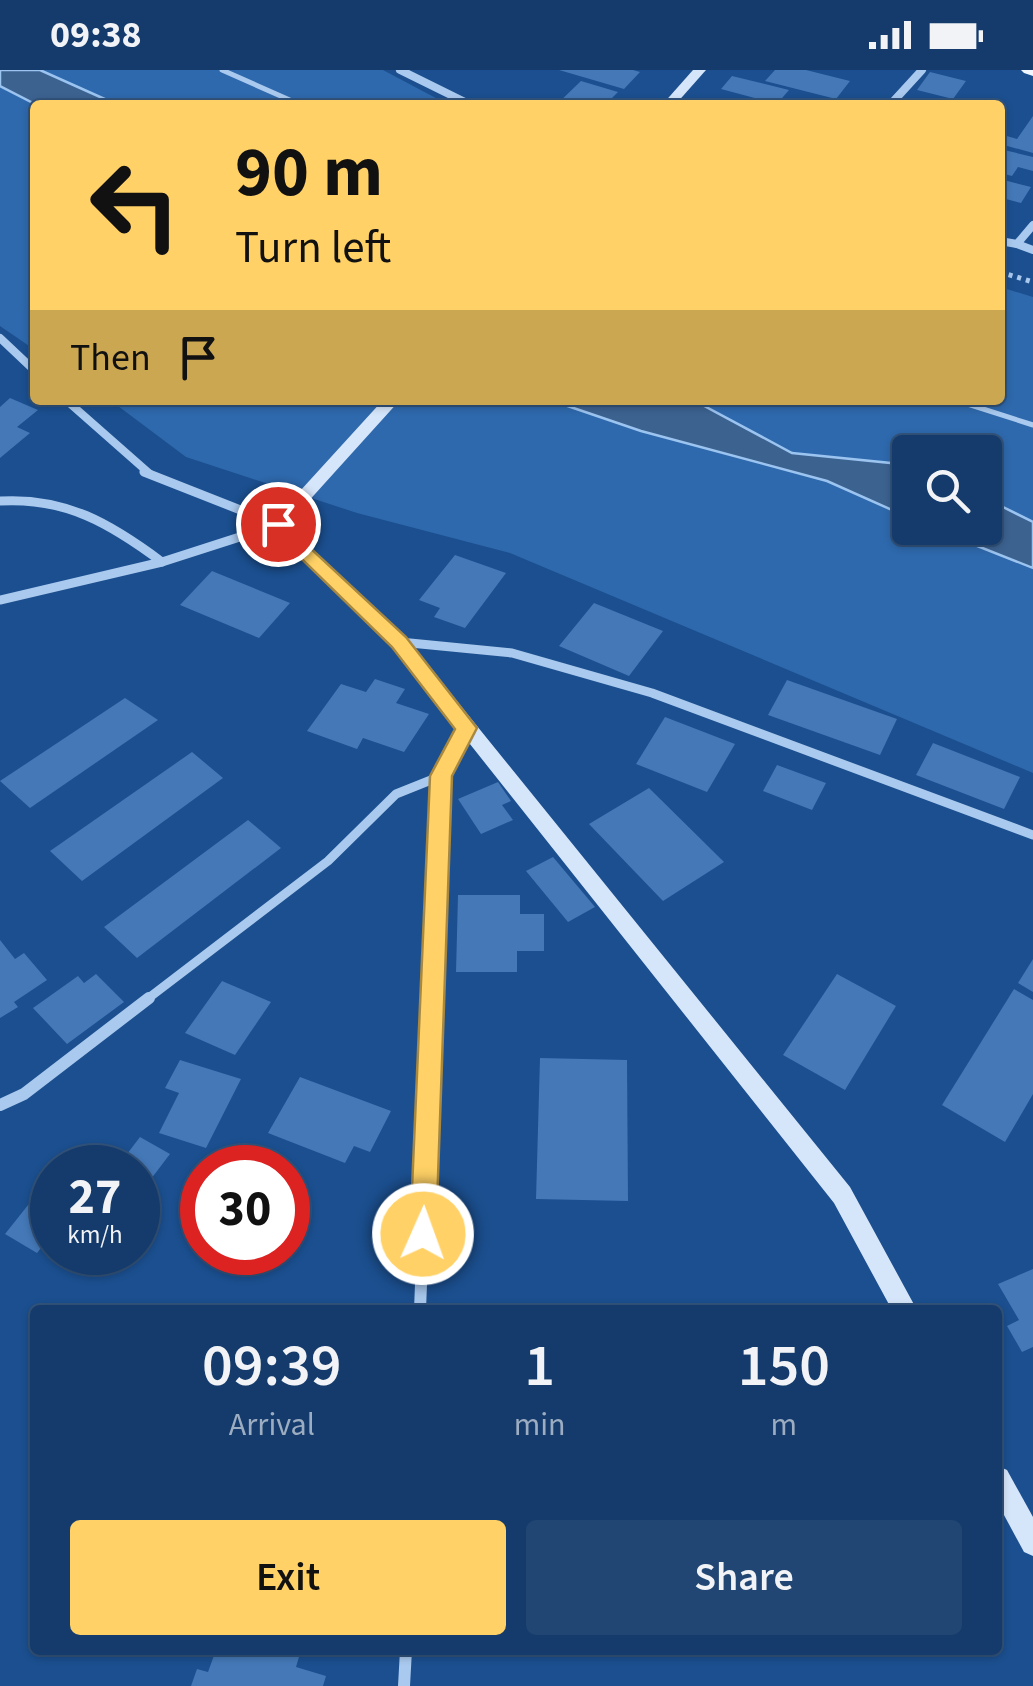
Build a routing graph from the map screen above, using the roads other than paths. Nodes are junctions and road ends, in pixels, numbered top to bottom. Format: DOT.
graph roads {
  1 [pos="222,70"];
  2 [pos="400,70"];
  3 [pos="700,70"];
  4 [pos="922,70"];
  5 [pos="290,100"];
  6 [pos="461,100"];
  7 [pos="673,100"];
  8 [pos="895,100"];
  9 [pos="1033,225"];
  10 [pos="1005,242"];
  11 [pos="1018,244"];
  12 [pos="1033,250"];
  13 [pos="0,338"];
  14 [pos="30,366"];
  15 [pos="71,405"];
  16 [pos="387,405"];
  17 [pos="969,405"];
  18 [pos="1033,426"];
  19 [pos="0,501"];
  20 [pos="278,524"];
  21 [pos="162,562"];
  22 [pos="0,600"];
  23 [pos="399,642"];
  24 [pos="466,728"];
  25 [pos="441,776"];
  26 [pos="1033,834"];
  27 [pos="0,1105"];
  28 [pos="420,1305"];
  29 [pos="902,1305"];
  30 [pos="1002,1486"];
  31 [pos="1033,1543"];
  32 [pos="406,1655"];
  33 [pos="404,1686"];
  1 -- 5 [label="lane"];
  2 -- 6 [label="street"];
  3 -- 7 [label="street"];
  4 -- 8 [label="street"];
  9 -- 11 [label="street"];
  10 -- 11 [label="street"];
  11 -- 12 [label="street"];
  13 -- 14 [label="street"];
  15 -- 20 [label="street"];
  16 -- 20 [label="street"];
  17 -- 18 [label="lane"];
  19 -- 21 [label="street"];
  20 -- 21 [label="street"];
  20 -- 23 [label="street"];
  21 -- 22 [label="street"];
  23 -- 24 [label="street"];
  23 -- 26 [label="street"];
  24 -- 25 [label="street"];
  24 -- 29 [label="street"];
  25 -- 27 [label="street"];
  25 -- 28 [label="street"];
  30 -- 31 [label="street"];
  32 -- 33 [label="street"];
}
